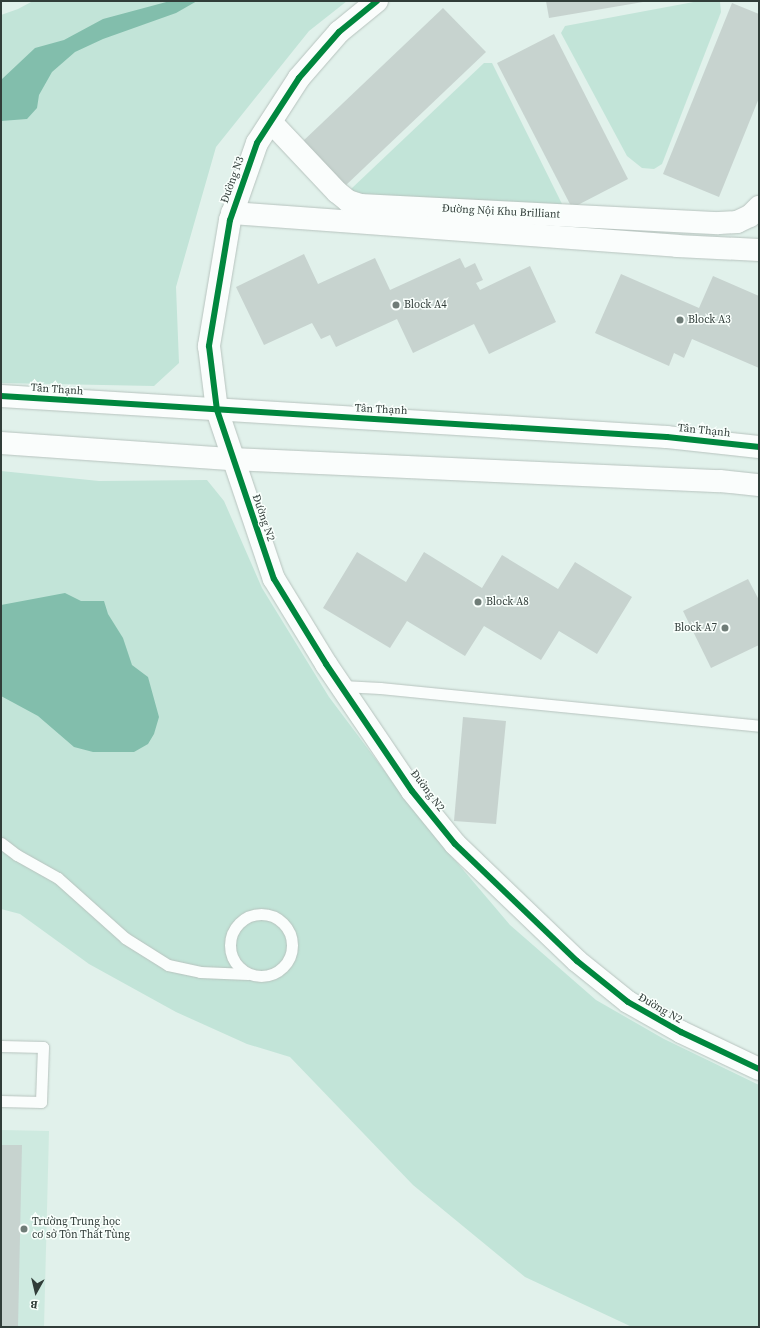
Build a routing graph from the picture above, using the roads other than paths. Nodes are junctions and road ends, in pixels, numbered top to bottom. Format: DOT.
graph roads {
  1 [pos="377,1"];
  2 [pos="271,122"];
  3 [pos="759,207"];
  4 [pos="232,213"];
  5 [pos="759,250"];
  6 [pos="1,396"];
  7 [pos="217,410"];
  8 [pos="1,443"];
  9 [pos="759,446"];
  10 [pos="232,459"];
  11 [pos="759,485"];
  12 [pos="342,686"];
  13 [pos="759,726"];
  14 [pos="1,844"];
  15 [pos="17,855"];
  16 [pos="1,856"];
  17 [pos="248,974"];
  18 [pos="1,1046"];
  19 [pos="759,1069"];
  20 [pos="1,1101"];
  1 -- 2 [label="street, Đường N3"];
  2 -- 3 [label="street, Đường Nội Khu Brilliant"];
  2 -- 4 [label="street, Đường N3"];
  4 -- 5 [label="street"];
  4 -- 7 [label="street, Đường N3"];
  6 -- 7 [label="street, Tân Thạnh"];
  7 -- 9 [label="street, Tân Thạnh"];
  7 -- 10 [label="street, Đường N2"];
  8 -- 10 [label="street"];
  10 -- 11 [label="street"];
  10 -- 12 [label="street, Đường N2"];
  12 -- 13 [label="lane"];
  12 -- 19 [label="street, Đường N2"];
  14 -- 15 [label="lane"];
  15 -- 16 [label="lane"];
  15 -- 17 [label="lane"];
  17 -- 17 [label="lane"];
  18 -- 20 [label="lane"];
}
